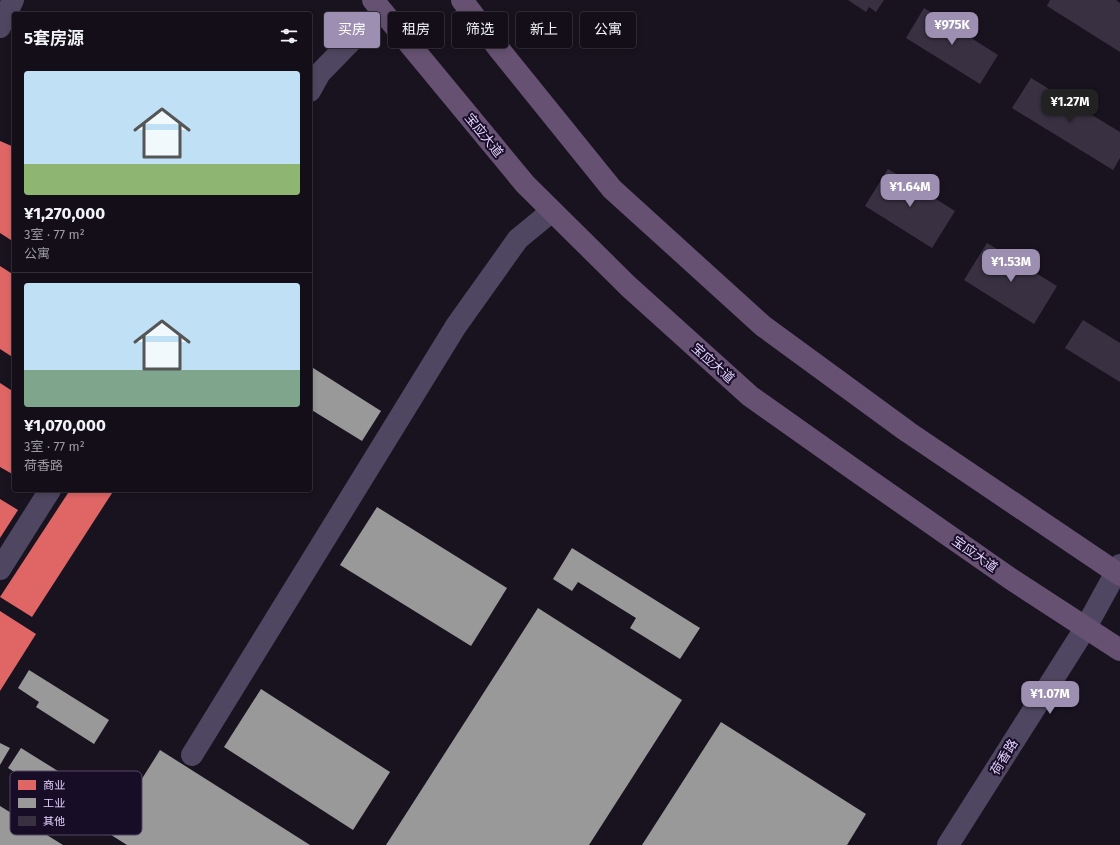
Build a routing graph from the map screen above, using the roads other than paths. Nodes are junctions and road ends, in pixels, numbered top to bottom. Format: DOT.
graph roads {
  1 [pos="13,0"];
  2 [pos="373,0"];
  3 [pos="462,0"];
  4 [pos="0,27"];
  5 [pos="344,48"];
  6 [pos="312,87"];
  7 [pos="552,211"];
  8 [pos="49,492"];
  9 [pos="0,569"];
  10 [pos="1119,571"];
  11 [pos="1086,627"];
  12 [pos="1120,650"];
  13 [pos="192,755"];
  14 [pos="948,845"];
  1 -- 4 [label="street"];
  2 -- 7 [label="main road, 宝应大道"];
  3 -- 10 [label="main road"];
  5 -- 6 [label="street"];
  7 -- 11 [label="main road, 宝应大道"];
  7 -- 13 [label="street"];
  8 -- 9 [label="street"];
  10 -- 11 [label="street, 荷香路"];
  11 -- 12 [label="main road, 宝应大道"];
  11 -- 14 [label="street, 荷香路"];
}
